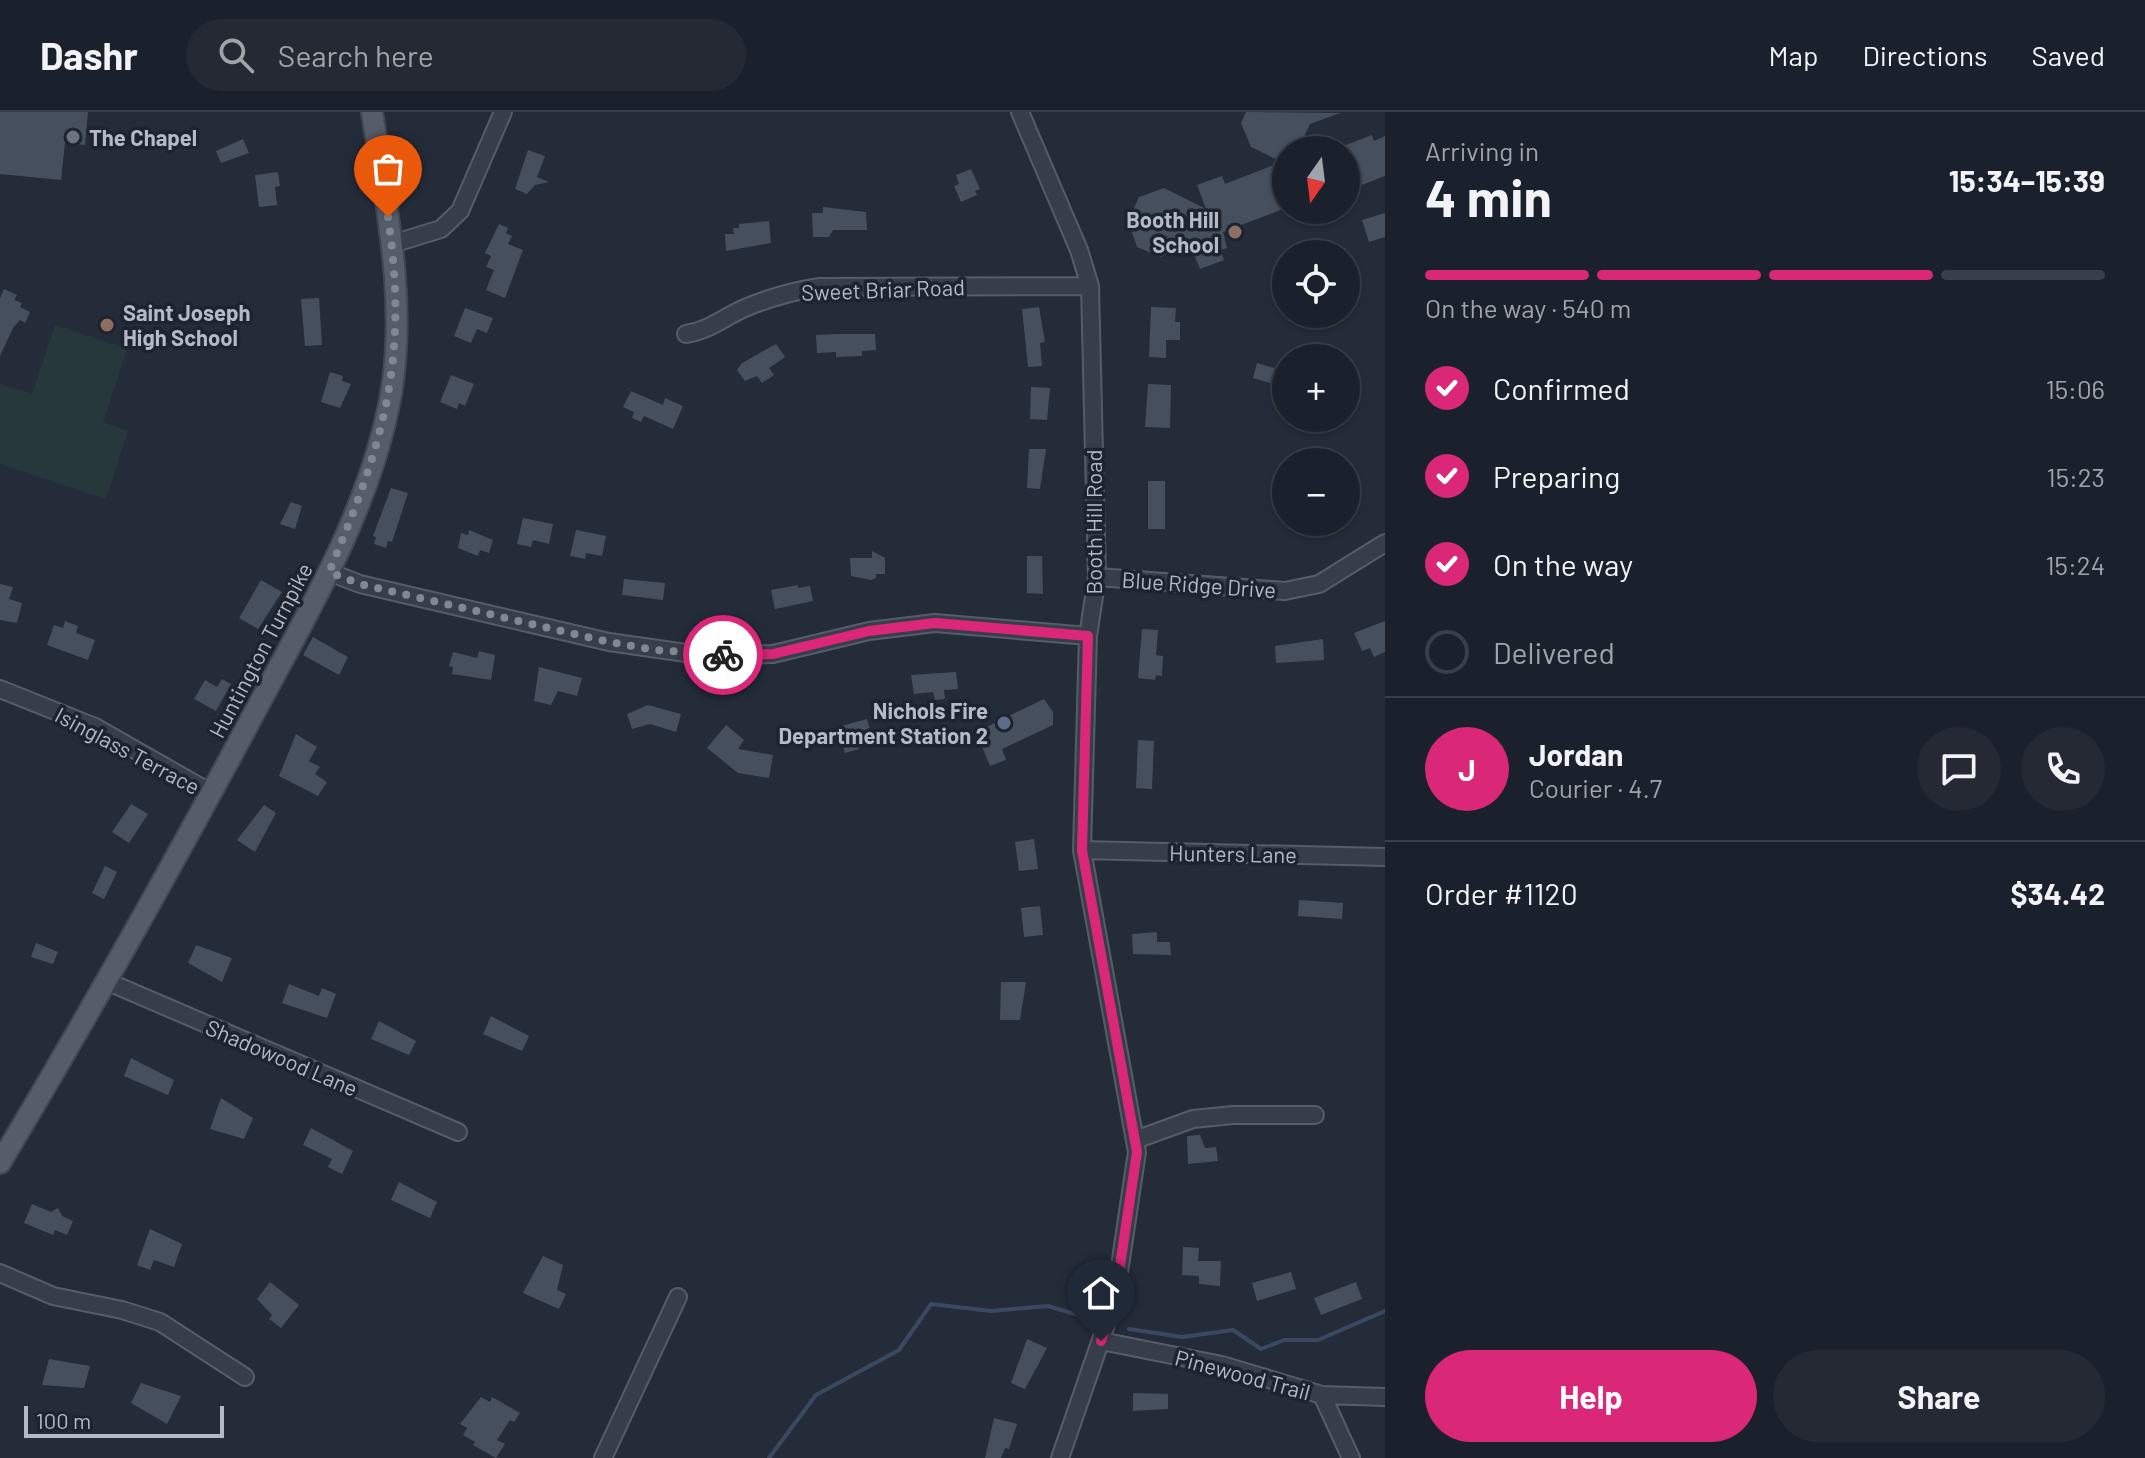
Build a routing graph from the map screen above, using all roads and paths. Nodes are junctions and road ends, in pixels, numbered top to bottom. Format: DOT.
graph roads {
  1 [pos="372,112"];
  2 [pos="503,112"];
  3 [pos="1020,112"];
  4 [pos="392,244"];
  5 [pos="1090,286"];
  6 [pos="686,334"];
  7 [pos="1385,543"];
  8 [pos="329,572"];
  9 [pos="1097,577"];
  10 [pos="1088,636"];
  11 [pos="0,689"];
  12 [pos="211,793"];
  13 [pos="1082,850"];
  14 [pos="1385,857"];
  15 [pos="106,981"];
  16 [pos="1315,1115"];
  17 [pos="458,1132"];
  18 [pos="1135,1140"];
  19 [pos="0,1163"];
  20 [pos="0,1273"];
  21 [pos="678,1297"];
  22 [pos="1101,1341"];
  23 [pos="245,1377"];
  24 [pos="1322,1395"];
  25 [pos="1385,1397"];
  26 [pos="603,1458"];
  27 [pos="1060,1458"];
  28 [pos="1351,1458"];
  1 -- 4 [label="main road, Huntington Turnpike"];
  2 -- 4 [label="street"];
  3 -- 5 [label="street, Booth Hill Road"];
  4 -- 8 [label="main road, Huntington Turnpike"];
  5 -- 6 [label="street, Sweet Briar Road"];
  5 -- 9 [label="street, Booth Hill Road"];
  7 -- 9 [label="street, Blue Ridge Drive"];
  8 -- 10 [label="street"];
  8 -- 12 [label="main road, Huntington Turnpike"];
  9 -- 10 [label="street, Booth Hill Road"];
  10 -- 13 [label="street, Booth Hill Road"];
  11 -- 12 [label="street, Isinglass Terrace"];
  12 -- 15 [label="main road, Huntington Turnpike"];
  13 -- 14 [label="street, Hunters Lane"];
  13 -- 18 [label="street, Booth Hill Road"];
  15 -- 17 [label="street, Shadowood Lane"];
  15 -- 19 [label="main road, Huntington Turnpike"];
  16 -- 18 [label="street"];
  18 -- 22 [label="street, Booth Hill Road"];
  20 -- 23 [label="street"];
  21 -- 26 [label="street"];
  22 -- 24 [label="street, Pinewood Trail"];
  22 -- 27 [label="street, Booth Hill Road"];
  24 -- 25 [label="street, Pinewood Trail"];
  24 -- 28 [label="street"];
}
